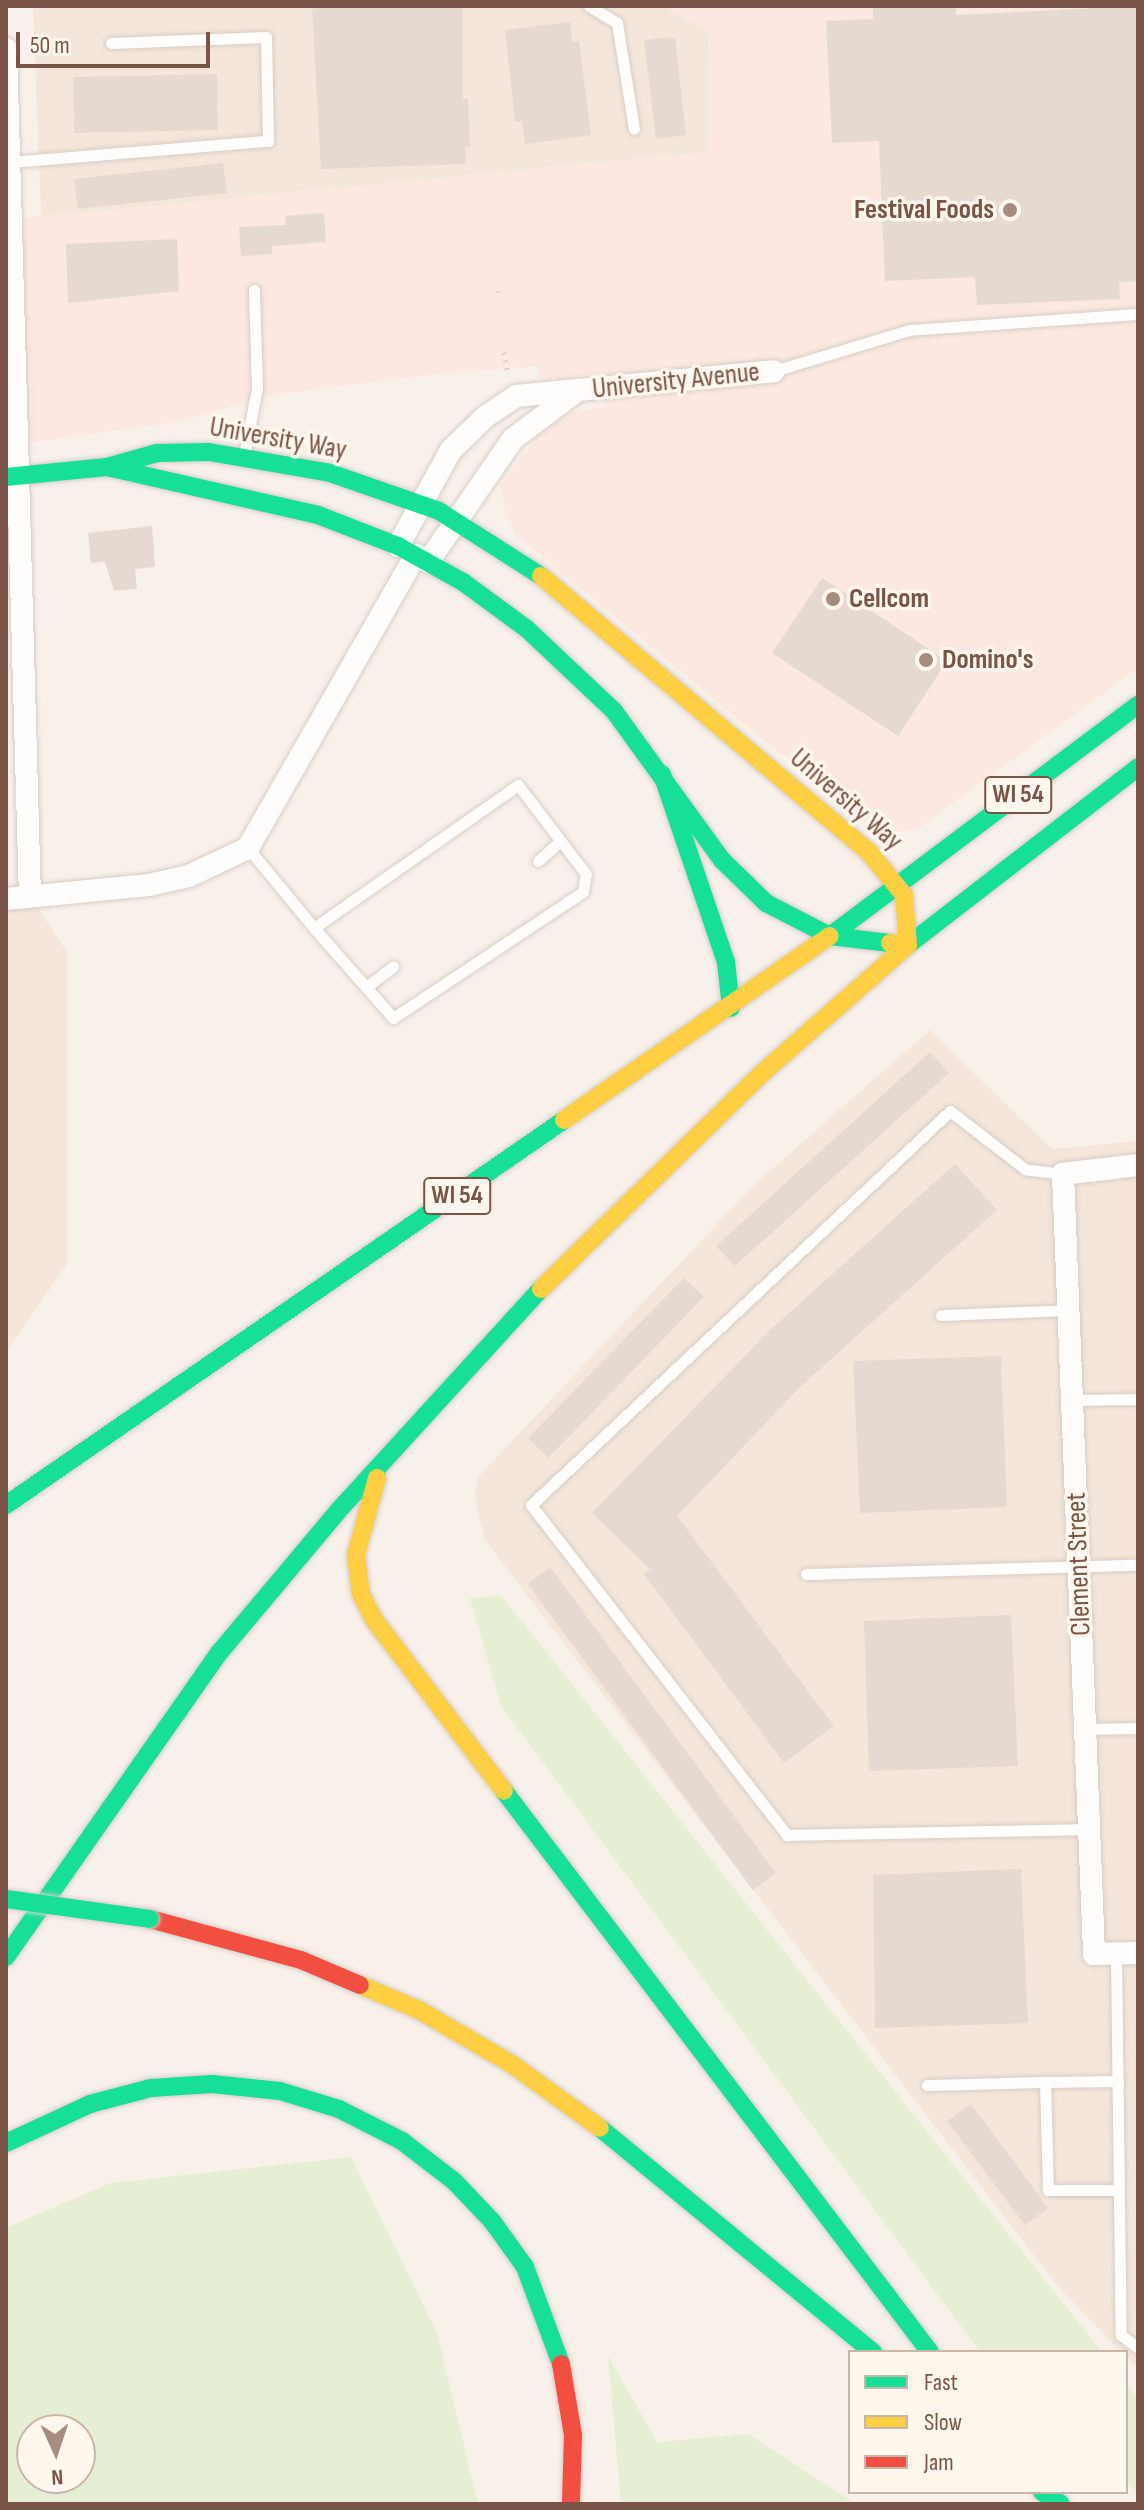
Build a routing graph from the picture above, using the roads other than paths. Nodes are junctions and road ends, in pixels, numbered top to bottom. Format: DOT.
graph roads {
  1 [pos="589,6"];
  2 [pos="111,43"];
  3 [pos="6,49"];
  4 [pos="634,129"];
  5 [pos="10,162"];
  6 [pos="9,215"];
  7 [pos="254,290"];
  8 [pos="1138,314"];
  9 [pos="774,371"];
  10 [pos="578,390"];
  11 [pos="244,457"];
  12 [pos="107,467"];
  13 [pos="13,476"];
  14 [pos="418,502"];
  15 [pos="458,521"];
  16 [pos="12,552"];
  17 [pos="414,555"];
  18 [pos="1138,705"];
  19 [pos="1138,767"];
  20 [pos="662,774"];
  21 [pos="559,842"];
  22 [pos="248,848"];
  23 [pos="538,861"];
  24 [pos="899,886"];
  25 [pos="30,896"];
  26 [pos="6,899"];
  27 [pos="314,928"];
  28 [pos="830,936"];
  29 [pos="908,945"];
  30 [pos="393,967"];
  31 [pos="366,987"];
  32 [pos="731,1008"];
  33 [pos="1138,1165"];
  34 [pos="1063,1174"];
  35 [pos="1069,1310"];
  36 [pos="941,1315"];
  37 [pos="1138,1399"];
  38 [pos="1072,1400"];
  39 [pos="386,1457"];
  40 [pos="6,1503"];
  41 [pos="1138,1565"];
  42 [pos="1079,1567"];
  43 [pos="806,1574"];
  44 [pos="1138,1728"];
  45 [pos="1085,1729"];
  46 [pos="1089,1829"];
  47 [pos="6,1899"];
  48 [pos="1116,1953"];
  49 [pos="6,1957"];
  50 [pos="1118,2081"];
  51 [pos="1045,2082"];
  52 [pos="927,2085"];
  53 [pos="6,2143"];
  54 [pos="1119,2190"];
  55 [pos="1138,2348"];
  56 [pos="871,2350"];
  57 [pos="928,2350"];
  58 [pos="571,2504"];
  1 -- 4 [label="lane"];
  2 -- 5 [label="lane"];
  3 -- 5 [label="street"];
  5 -- 6 [label="street"];
  6 -- 13 [label="street"];
  7 -- 11 [label="lane"];
  8 -- 9 [label="lane"];
  9 -- 10 [label="street, University Avenue"];
  10 -- 14 [label="street, University Avenue"];
  10 -- 15 [label="street, University Avenue"];
  11 -- 12 [label="main road, University Way"];
  11 -- 14 [label="main road, University Way"];
  12 -- 13 [label="main road"];
  12 -- 17 [label="main road"];
  13 -- 16 [label="street"];
  14 -- 15 [label="main road, University Way"];
  14 -- 17 [label="street, University Avenue"];
  15 -- 17 [label="street, University Avenue"];
  15 -- 24 [label="main road, University Way"];
  16 -- 25 [label="street"];
  17 -- 20 [label="main road"];
  17 -- 22 [label="street"];
  18 -- 24 [label="main road, WI 54"];
  19 -- 29 [label="main road, WI 54"];
  20 -- 28 [label="main road"];
  20 -- 32 [label="main road"];
  21 -- 23 [label="lane"];
  21 -- 27 [label="lane"];
  21 -- 31 [label="lane"];
  22 -- 25 [label="street"];
  22 -- 27 [label="lane"];
  24 -- 28 [label="main road, WI 54"];
  24 -- 29 [label="main road, University Way"];
  25 -- 26 [label="street"];
  27 -- 31 [label="lane"];
  28 -- 29 [label="main road"];
  28 -- 32 [label="main road, WI 54"];
  29 -- 39 [label="main road, WI 54"];
  30 -- 31 [label="lane"];
  32 -- 40 [label="main road, WI 54"];
  33 -- 34 [label="street"];
  34 -- 35 [label="street, Clement Street"];
  34 -- 46 [label="lane"];
  35 -- 36 [label="lane"];
  35 -- 38 [label="street, Clement Street"];
  37 -- 38 [label="lane"];
  38 -- 42 [label="street, Clement Street"];
  39 -- 49 [label="main road, WI 54"];
  39 -- 57 [label="main road"];
  41 -- 42 [label="lane"];
  42 -- 43 [label="lane"];
  42 -- 45 [label="street, Clement Street"];
  44 -- 45 [label="lane"];
  45 -- 46 [label="street, Clement Street"];
  46 -- 48 [label="street, Clement Street"];
  47 -- 56 [label="main road, bridge"];
  48 -- 50 [label="lane"];
  50 -- 51 [label="lane"];
  50 -- 54 [label="lane"];
  51 -- 52 [label="lane"];
  51 -- 54 [label="lane"];
  53 -- 58 [label="main road"];
  54 -- 55 [label="lane"];
}
